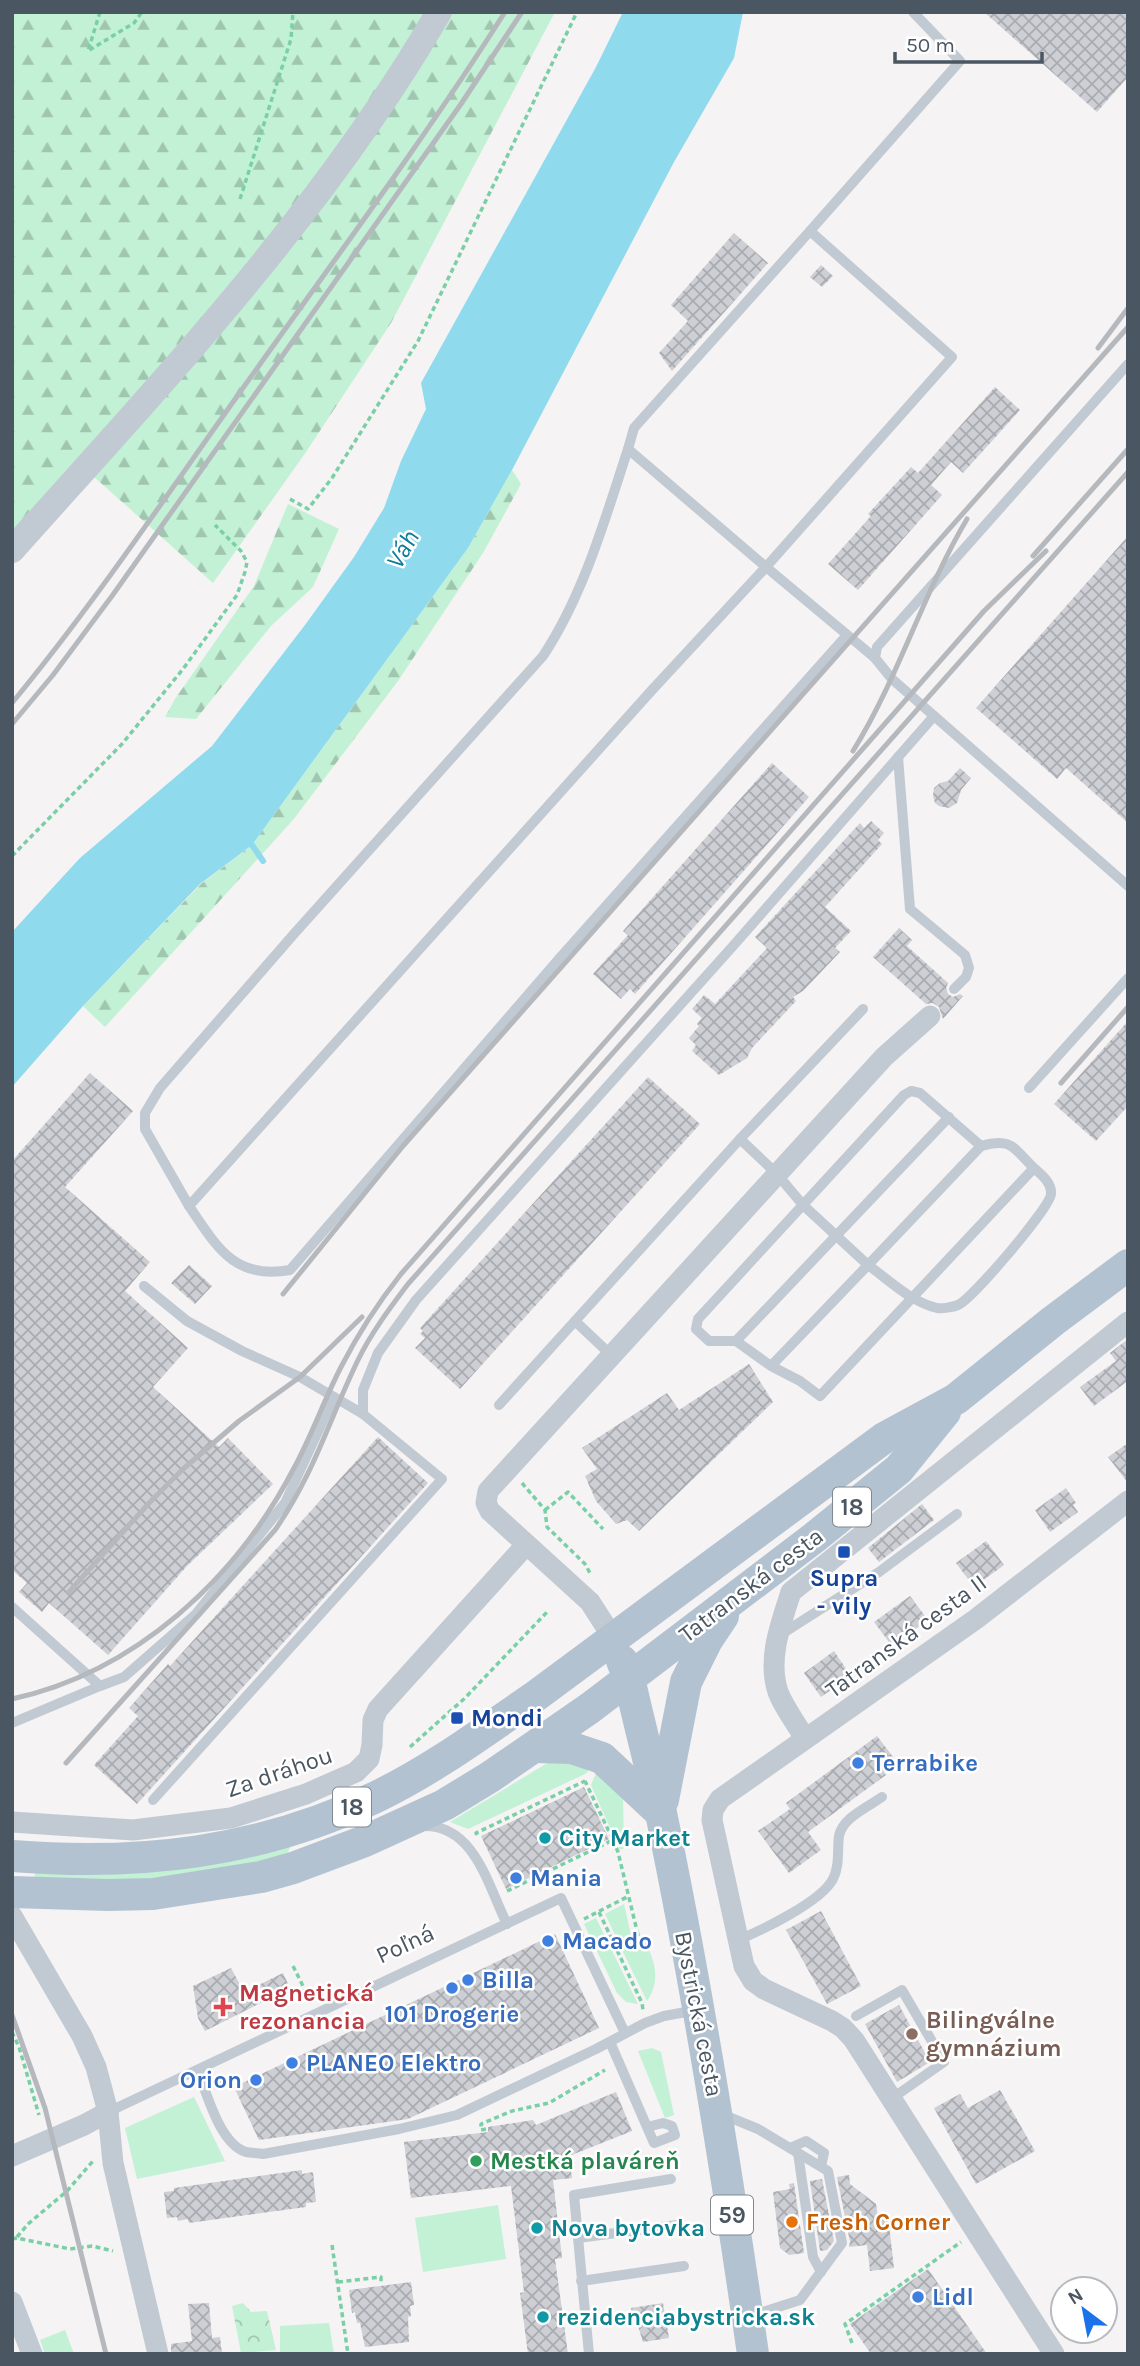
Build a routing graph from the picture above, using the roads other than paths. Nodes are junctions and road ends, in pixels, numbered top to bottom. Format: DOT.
graph roads {
  1 [pos="439,12"];
  2 [pos="913,12"];
  3 [pos="810,231"];
  4 [pos="1128,364"];
  5 [pos="628,449"];
  6 [pos="12,550"];
  7 [pos="766,567"];
  8 [pos="847,635"];
  9 [pos="875,659"];
  10 [pos="934,716"];
  11 [pos="898,757"];
  12 [pos="1128,886"];
  13 [pos="1128,978"];
  14 [pos="954,989"];
  15 [pos="863,1009"];
  16 [pos="932,1014"];
  17 [pos="1029,1088"];
  18 [pos="949,1117"];
  19 [pos="740,1139"];
  20 [pos="981,1146"];
  21 [pos="1034,1168"];
  22 [pos="777,1174"];
  23 [pos="803,1205"];
  24 [pos="188,1206"];
  25 [pos="835,1235"];
  26 [pos="868,1265"];
  27 [pos="1128,1265"];
  28 [pos="144,1286"];
  29 [pos="912,1297"];
  30 [pos="575,1321"];
  31 [pos="1128,1322"];
  32 [pos="736,1341"];
  33 [pos="611,1355"];
  34 [pos="771,1366"];
  35 [pos="334,1397"];
  36 [pos="956,1399"];
  37 [pos="499,1405"];
  38 [pos="363,1414"];
  39 [pos="1128,1501"];
  40 [pos="957,1514"];
  41 [pos="526,1545"];
  42 [pos="733,1601"];
  43 [pos="12,1607"];
  44 [pos="778,1636"];
  45 [pos="613,1638"];
  46 [pos="629,1678"];
  47 [pos="100,1686"];
  48 [pos="12,1723"];
  49 [pos="805,1739"];
  50 [pos="535,1747"];
  51 [pos="882,1797"];
  52 [pos="153,1800"];
  53 [pos="660,1812"];
  54 [pos="12,1822"];
  55 [pos="401,1826"];
  56 [pos="12,1856"];
  57 [pos="27,1893"];
  58 [pos="12,1916"];
  59 [pos="507,1924"];
  60 [pos="738,1940"];
  61 [pos="698,2010"];
  62 [pos="856,2016"];
  63 [pos="625,2034"];
  64 [pos="610,2042"];
  65 [pos="198,2071"];
  66 [pos="891,2099"];
  67 [pos="108,2112"];
  68 [pos="717,2112"];
  69 [pos="647,2127"];
  70 [pos="15,2147"];
  71 [pos="794,2150"];
  72 [pos="671,2179"];
  73 [pos="677,2225"];
  74 [pos="578,2238"];
  75 [pos="684,2266"];
  76 [pos="821,2272"];
  77 [pos="582,2281"];
  78 [pos="12,2301"];
  79 [pos="747,2317"];
  80 [pos="32,2354"];
  81 [pos="158,2354"];
  82 [pos="589,2354"];
  83 [pos="753,2354"];
  84 [pos="1054,2354"];
  1 -- 6 [label="street"];
  2 -- 3 [label="lane"];
  3 -- 5 [label="lane"];
  3 -- 7 [label="lane"];
  4 -- 9 [label="lane"];
  5 -- 7 [label="lane"];
  5 -- 24 [label="lane"];
  7 -- 8 [label="lane"];
  7 -- 24 [label="lane"];
  8 -- 9 [label="lane"];
  8 -- 24 [label="lane"];
  9 -- 10 [label="lane"];
  10 -- 11 [label="lane"];
  10 -- 12 [label="lane"];
  11 -- 14 [label="lane"];
  11 -- 38 [label="lane"];
  13 -- 17 [label="lane"];
  15 -- 19 [label="lane"];
  16 -- 22 [label="street"];
  18 -- 20 [label="lane"];
  18 -- 23 [label="lane"];
  18 -- 25 [label="lane"];
  19 -- 22 [label="lane"];
  19 -- 30 [label="lane"];
  20 -- 21 [label="lane"];
  20 -- 26 [label="lane"];
  21 -- 29 [label="lane"];
  21 -- 29 [label="lane"];
  22 -- 23 [label="lane"];
  22 -- 33 [label="street"];
  23 -- 25 [label="lane"];
  23 -- 32 [label="lane"];
  25 -- 26 [label="lane"];
  25 -- 32 [label="lane"];
  26 -- 29 [label="lane"];
  26 -- 34 [label="lane"];
  27 -- 36 [label="main road, Tatranská cesta / 18"];
  28 -- 35 [label="lane"];
  29 -- 34 [label="lane"];
  30 -- 33 [label="lane"];
  30 -- 37 [label="lane"];
  31 -- 44 [label="street"];
  32 -- 34 [label="lane"];
  33 -- 41 [label="street"];
  35 -- 38 [label="lane"];
  35 -- 47 [label="lane"];
  36 -- 42 [label="main road, Tatranská cesta / 18"];
  36 -- 45 [label="main road, Tatranská cesta / 18"];
  38 -- 52 [label="lane"];
  39 -- 49 [label="street, Tatranská cesta II"];
  40 -- 44 [label="lane"];
  41 -- 45 [label="street"];
  41 -- 54 [label="street, Za dráhou"];
  42 -- 46 [label="main road, Tatranská cesta / 18"];
  42 -- 53 [label="main road"];
  43 -- 47 [label="lane"];
  44 -- 49 [label="street"];
  45 -- 46 [label="main road, Bystrická cesta"];
  45 -- 56 [label="main road, 18"];
  46 -- 50 [label="main road, 18"];
  46 -- 53 [label="main road, Bystrická cesta / 59"];
  47 -- 48 [label="lane"];
  49 -- 60 [label="street, Tatranská cesta II"];
  50 -- 53 [label="main road"];
  50 -- 55 [label="main road, 18"];
  51 -- 60 [label="lane"];
  53 -- 61 [label="main road, Bystrická cesta / 59"];
  55 -- 57 [label="main road, 18"];
  55 -- 59 [label="lane"];
  58 -- 67 [label="street"];
  59 -- 63 [label="lane, Poľná"];
  59 -- 65 [label="lane, Poľná"];
  60 -- 66 [label="street"];
  61 -- 63 [label="lane"];
  61 -- 68 [label="main road, Bystrická cesta / 59"];
  62 -- 66 [label="lane"];
  63 -- 64 [label="lane"];
  64 -- 65 [label="lane"];
  64 -- 69 [label="lane"];
  65 -- 67 [label="lane, Poľná"];
  66 -- 84 [label="street"];
  67 -- 70 [label="street, Poľná"];
  67 -- 81 [label="street"];
  68 -- 71 [label="lane"];
  68 -- 79 [label="main road, Bystrická cesta / 59"];
  71 -- 76 [label="lane"];
  71 -- 76 [label="lane"];
  72 -- 74 [label="lane"];
  73 -- 74 [label="lane"];
  74 -- 77 [label="lane"];
  75 -- 77 [label="lane"];
  76 -- 79 [label="lane"];
  77 -- 82 [label="lane"];
  78 -- 80 [label="street"];
  79 -- 83 [label="main road, Bystrická cesta / 59"];
}
